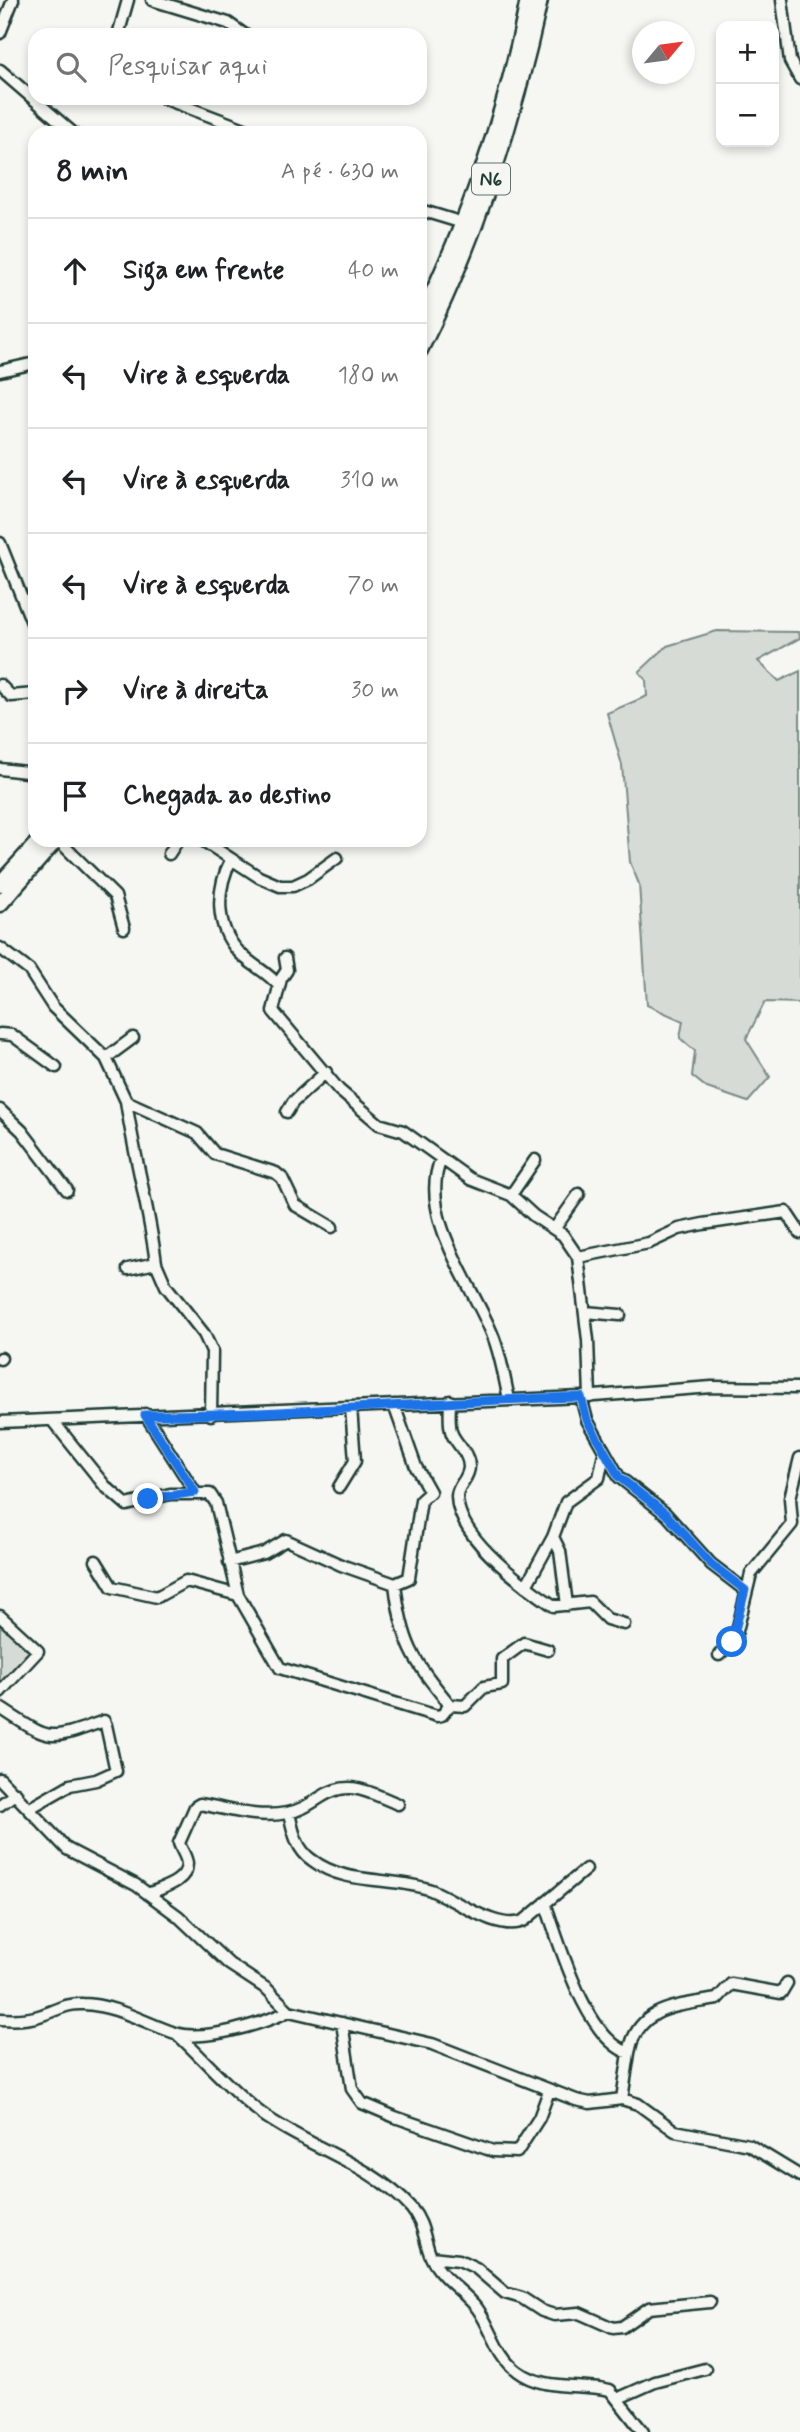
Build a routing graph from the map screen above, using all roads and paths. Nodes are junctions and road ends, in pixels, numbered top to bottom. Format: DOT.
graph roads {
  1 [pos="13,0"];
  2 [pos="128,0"];
  3 [pos="152,0"];
  4 [pos="528,0"];
  5 [pos="540,0"];
  6 [pos="782,0"];
  7 [pos="120,28"];
  8 [pos="236,28"];
  9 [pos="0,33"];
  10 [pos="0,70"];
  11 [pos="800,79"];
  12 [pos="28,94"];
  13 [pos="41,105"];
  14 [pos="181,105"];
  15 [pos="65,126"];
  16 [pos="237,126"];
  17 [pos="427,212"];
  18 [pos="463,223"];
  19 [pos="427,304"];
  20 [pos="427,334"];
  21 [pos="28,365"];
  22 [pos="0,372"];
  23 [pos="0,542"];
  24 [pos="28,612"];
  25 [pos="0,685"];
  26 [pos="28,695"];
  27 [pos="0,769"];
  28 [pos="28,772"];
  29 [pos="34,847"];
  30 [pos="51,847"];
  31 [pos="64,847"];
  32 [pos="173,847"];
  33 [pos="212,847"];
  34 [pos="169,853"];
  35 [pos="337,858"];
  36 [pos="230,860"];
  37 [pos="0,884"];
  38 [pos="0,904"];
  39 [pos="124,928"];
  40 [pos="0,948"];
  41 [pos="285,958"];
  42 [pos="279,986"];
  43 [pos="0,1034"];
  44 [pos="133,1038"];
  45 [pos="106,1058"];
  46 [pos="56,1067"];
  47 [pos="326,1072"];
  48 [pos="126,1101"];
  49 [pos="0,1110"];
  50 [pos="287,1112"];
  51 [pos="441,1159"];
  52 [pos="535,1160"];
  53 [pos="67,1190"];
  54 [pos="579,1194"];
  55 [pos="511,1195"];
  56 [pos="332,1227"];
  57 [pos="555,1228"];
  58 [pos="800,1233"];
  59 [pos="578,1257"];
  60 [pos="156,1263"];
  61 [pos="128,1269"];
  62 [pos="585,1312"];
  63 [pos="620,1315"];
  64 [pos="800,1388"];
  65 [pos="585,1397"];
  66 [pos="509,1399"];
  67 [pos="450,1401"];
  68 [pos="394,1405"];
  69 [pos="351,1407"];
  70 [pos="145,1415"];
  71 [pos="211,1415"];
  72 [pos="52,1420"];
  73 [pos="0,1422"];
  74 [pos="604,1453"];
  75 [pos="800,1458"];
  76 [pos="339,1487"];
  77 [pos="195,1492"];
  78 [pos="553,1537"];
  79 [pos="96,1561"];
  80 [pos="229,1562"];
  81 [pos="395,1584"];
  82 [pos="526,1586"];
  83 [pos="745,1590"];
  84 [pos="238,1595"];
  85 [pos="567,1605"];
  86 [pos="0,1616"];
  87 [pos="624,1623"];
  88 [pos="548,1650"];
  89 [pos="719,1654"];
  90 [pos="0,1692"];
  91 [pos="450,1705"];
  92 [pos="0,1708"];
  93 [pos="0,1779"];
  94 [pos="16,1793"];
  95 [pos="398,1804"];
  96 [pos="0,1805"];
  97 [pos="30,1808"];
  98 [pos="289,1813"];
  99 [pos="586,1870"];
  100 [pos="148,1894"];
  101 [pos="545,1903"];
  102 [pos="787,1983"];
  103 [pos="289,2011"];
  104 [pos="0,2019"];
  105 [pos="342,2023"];
  106 [pos="177,2034"];
  107 [pos="629,2053"];
  108 [pos="549,2091"];
  109 [pos="622,2099"];
  110 [pos="800,2176"];
  111 [pos="431,2257"];
  112 [pos="710,2302"];
  113 [pos="705,2369"];
  114 [pos="619,2398"];
  115 [pos="643,2432"];
  1 -- 9 [label="street"];
  2 -- 7 [label="street"];
  3 -- 8 [label="street"];
  4 -- 18 [label="highway, N6"];
  5 -- 20 [label="highway, N6"];
  6 -- 11 [label="street"];
  10 -- 12 [label="street"];
  13 -- 15 [label="street"];
  14 -- 16 [label="street"];
  17 -- 18 [label="street"];
  18 -- 19 [label="highway, N6"];
  21 -- 22 [label="street"];
  23 -- 24 [label="street"];
  25 -- 26 [label="street"];
  27 -- 28 [label="street"];
  29 -- 37 [label="highway"];
  30 -- 38 [label="highway"];
  31 -- 39 [label="street"];
  32 -- 34 [label="street"];
  33 -- 36 [label="street"];
  35 -- 36 [label="street"];
  36 -- 42 [label="street"];
  40 -- 45 [label="street"];
  41 -- 42 [label="street"];
  42 -- 47 [label="street"];
  43 -- 46 [label="street"];
  44 -- 45 [label="street"];
  45 -- 48 [label="street"];
  47 -- 50 [label="street"];
  47 -- 51 [label="street"];
  48 -- 56 [label="street"];
  48 -- 60 [label="street"];
  49 -- 53 [label="street"];
  51 -- 55 [label="street"];
  51 -- 66 [label="street"];
  52 -- 55 [label="street"];
  54 -- 57 [label="street"];
  55 -- 57 [label="street"];
  57 -- 59 [label="street"];
  58 -- 59 [label="street"];
  59 -- 62 [label="street"];
  60 -- 61 [label="street"];
  60 -- 71 [label="street"];
  62 -- 63 [label="street"];
  62 -- 65 [label="street"];
  64 -- 65 [label="street"];
  65 -- 66 [label="street"];
  65 -- 74 [label="street"];
  66 -- 67 [label="street"];
  67 -- 68 [label="street"];
  67 -- 82 [label="street"];
  68 -- 69 [label="street"];
  68 -- 81 [label="street"];
  69 -- 71 [label="street"];
  69 -- 76 [label="street"];
  70 -- 71 [label="street"];
  70 -- 72 [label="street"];
  70 -- 77 [label="street"];
  72 -- 73 [label="street"];
  72 -- 77 [label="street"];
  74 -- 78 [label="street"];
  74 -- 83 [label="street"];
  75 -- 83 [label="street"];
  77 -- 80 [label="street"];
  78 -- 82 [label="street"];
  78 -- 85 [label="street"];
  79 -- 84 [label="street"];
  80 -- 81 [label="street"];
  80 -- 84 [label="street"];
  81 -- 91 [label="street"];
  82 -- 85 [label="street"];
  83 -- 89 [label="street"];
  84 -- 91 [label="street"];
  85 -- 87 [label="street"];
  86 -- 90 [label="street"];
  88 -- 91 [label="street"];
  92 -- 97 [label="street"];
  93 -- 94 [label="street"];
  94 -- 96 [label="street"];
  94 -- 97 [label="street"];
  95 -- 98 [label="street"];
  97 -- 100 [label="street"];
  98 -- 100 [label="street"];
  98 -- 101 [label="street"];
  99 -- 101 [label="street"];
  100 -- 103 [label="street"];
  101 -- 107 [label="street"];
  102 -- 107 [label="street"];
  103 -- 105 [label="street"];
  103 -- 106 [label="street"];
  104 -- 106 [label="street"];
  105 -- 108 [label="street"];
  105 -- 108 [label="street"];
  106 -- 111 [label="street"];
  107 -- 109 [label="street"];
  108 -- 109 [label="street"];
  109 -- 110 [label="street"];
  111 -- 112 [label="street"];
  111 -- 114 [label="street"];
  113 -- 114 [label="street"];
  114 -- 115 [label="street"];
}
